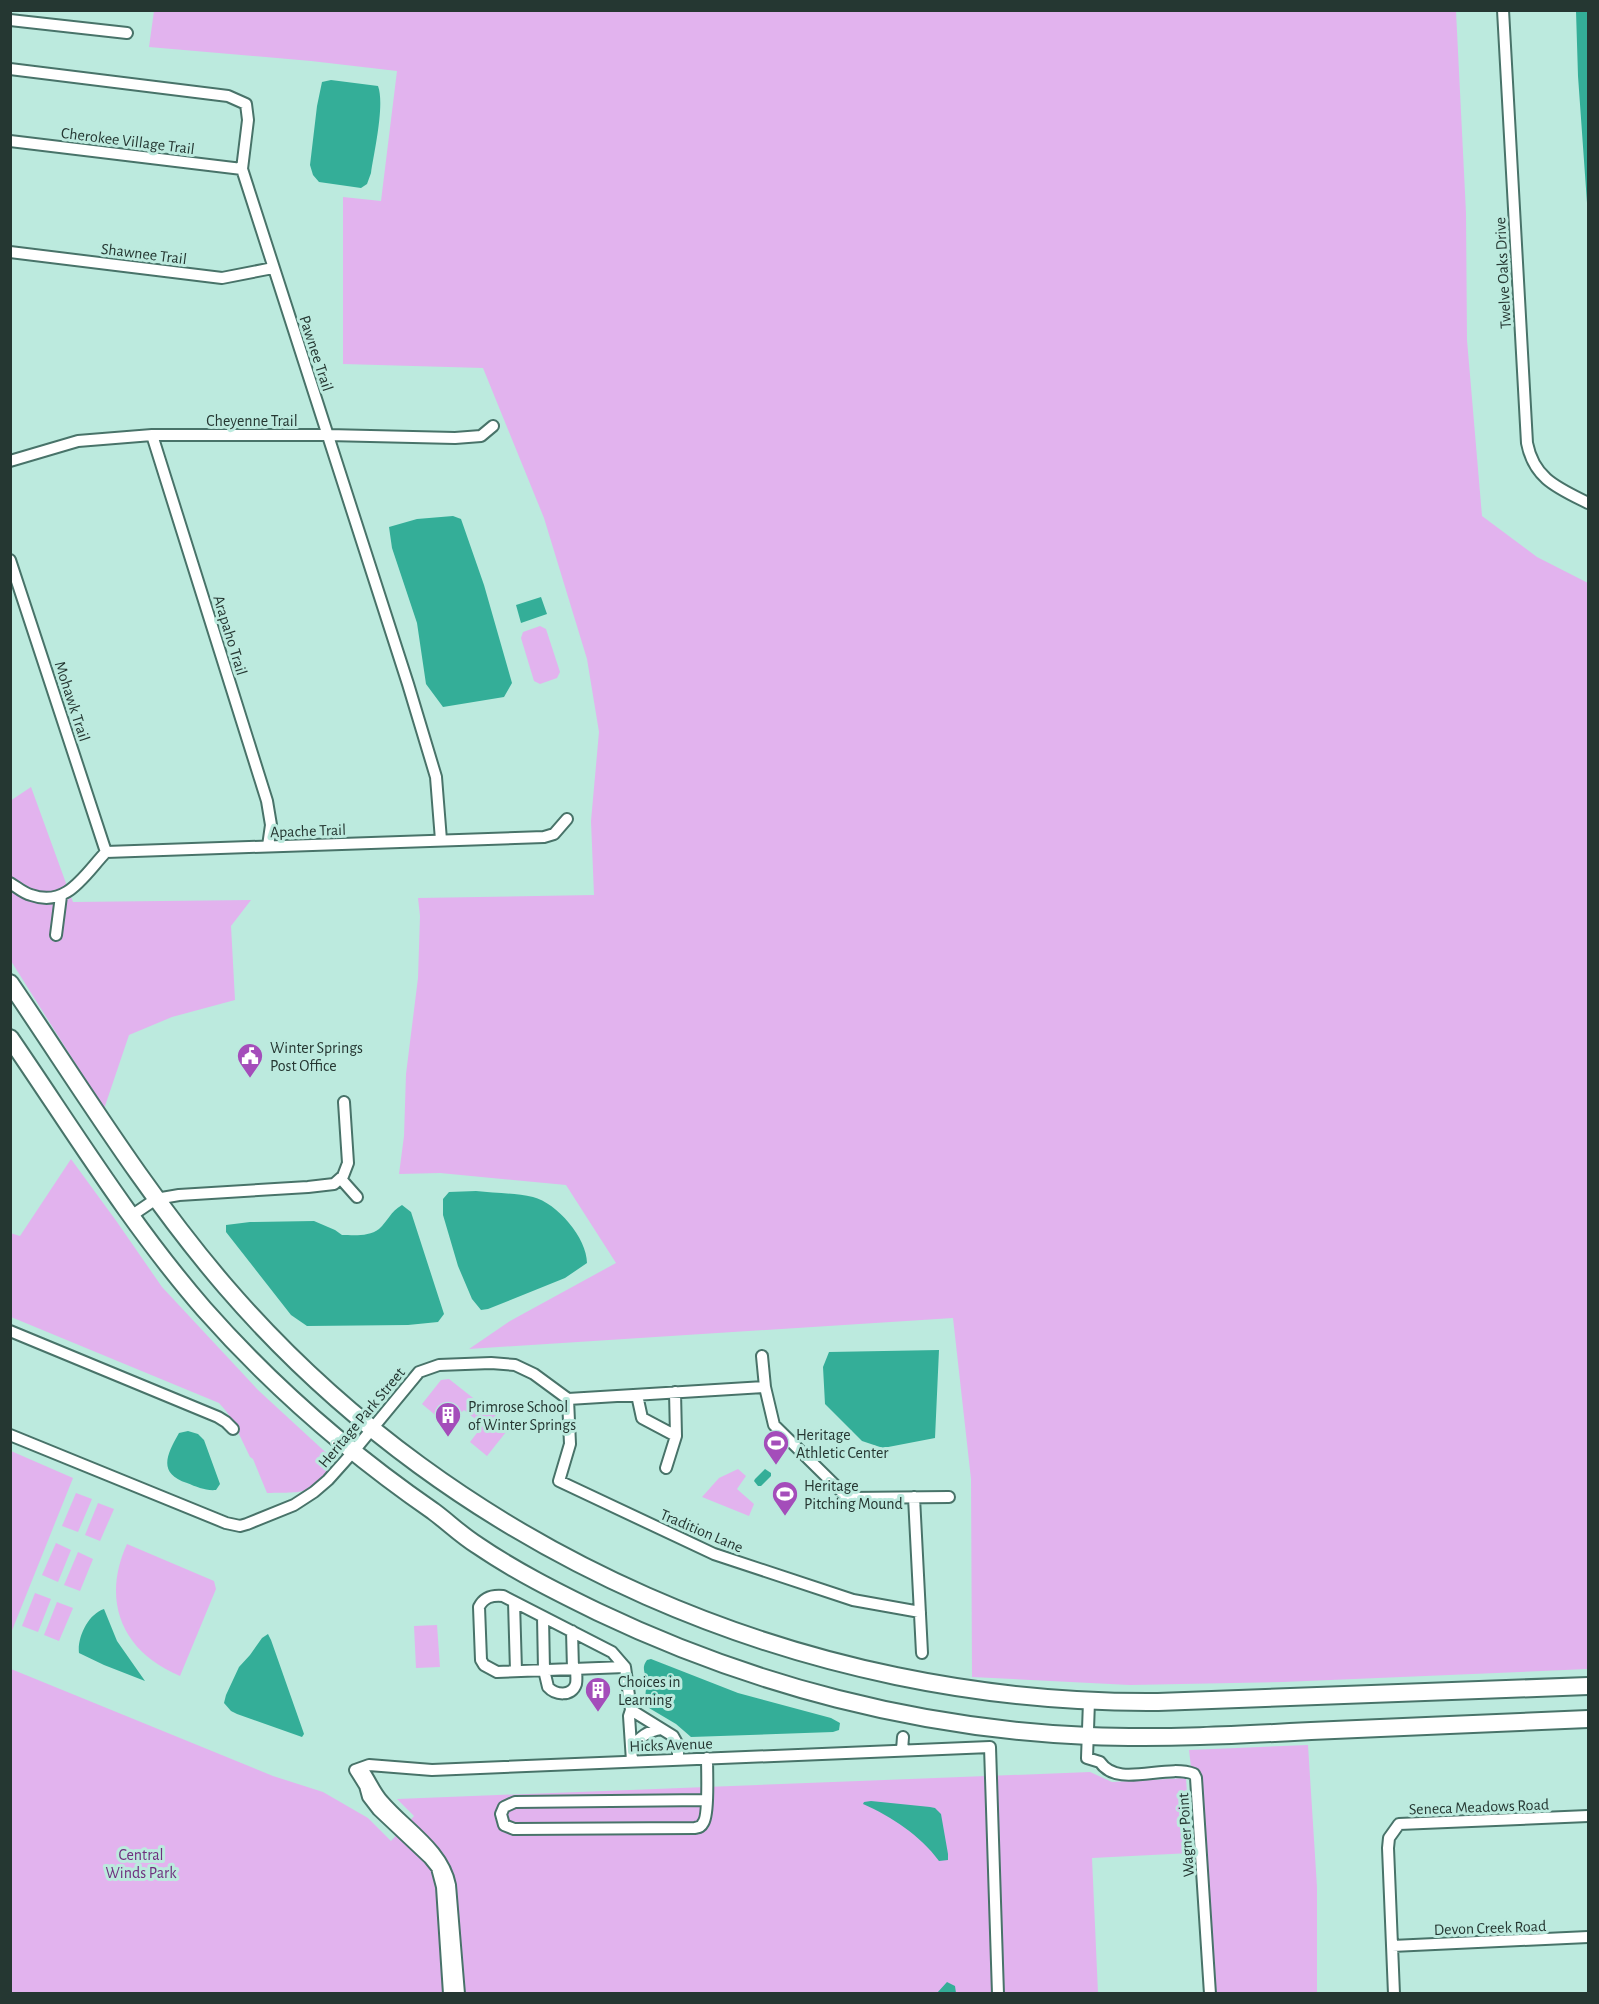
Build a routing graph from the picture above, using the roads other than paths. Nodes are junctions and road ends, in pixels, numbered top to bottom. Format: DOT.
graph roads {
  1 [pos="1503,10"];
  2 [pos="10,20"];
  3 [pos="127,33"];
  4 [pos="10,69"];
  5 [pos="10,141"];
  6 [pos="242,169"];
  7 [pos="10,252"];
  8 [pos="273,268"];
  9 [pos="493,426"];
  10 [pos="152,435"];
  11 [pos="328,435"];
  12 [pos="10,461"];
  13 [pos="1588,503"];
  14 [pos="10,560"];
  15 [pos="567,819"];
  16 [pos="441,840"];
  17 [pos="268,846"];
  18 [pos="106,852"];
  19 [pos="10,883"];
  20 [pos="61,896"];
  21 [pos="56,935"];
  22 [pos="10,984"];
  23 [pos="10,1038"];
  24 [pos="344,1102"];
  25 [pos="341,1179"];
  26 [pos="357,1197"];
  27 [pos="156,1199"];
  28 [pos="131,1216"];
  29 [pos="11,1332"];
  30 [pos="762,1356"];
  31 [pos="765,1387"];
  32 [pos="675,1392"];
  33 [pos="637,1395"];
  34 [pos="568,1399"];
  35 [pos="233,1429"];
  36 [pos="373,1429"];
  37 [pos="10,1435"];
  38 [pos="676,1436"];
  39 [pos="353,1452"];
  40 [pos="666,1468"];
  41 [pos="914,1497"];
  42 [pos="949,1497"];
  43 [pos="514,1602"];
  44 [pos="920,1612"];
  45 [pos="543,1617"];
  46 [pos="572,1631"];
  47 [pos="922,1653"];
  48 [pos="626,1667"];
  49 [pos="574,1669"];
  50 [pos="544,1670"];
  51 [pos="516,1671"];
  52 [pos="1588,1686"];
  53 [pos="1089,1701"];
  54 [pos="631,1710"];
  55 [pos="1588,1719"];
  56 [pos="661,1729"];
  57 [pos="1088,1736"];
  58 [pos="903,1737"];
  59 [pos="632,1747"];
  60 [pos="902,1750"];
  61 [pos="707,1758"];
  62 [pos="678,1759"];
  63 [pos="632,1761"];
  64 [pos="359,1768"];
  65 [pos="706,1800"];
  66 [pos="1588,1816"];
  67 [pos="1588,1937"];
  68 [pos="1392,1946"];
  69 [pos="449,1994"];
  70 [pos="459,1994"];
  71 [pos="999,1994"];
  72 [pos="1210,1994"];
  73 [pos="1394,1994"];
  1 -- 13 [label="street, Twelve Oaks Drive"];
  2 -- 3 [label="street"];
  4 -- 6 [label="street, Pawnee Trail"];
  5 -- 6 [label="street, Cherokee Village Trail"];
  6 -- 8 [label="street, Pawnee Trail"];
  7 -- 8 [label="street, Shawnee Trail"];
  8 -- 11 [label="street, Pawnee Trail"];
  9 -- 11 [label="street, Cheyenne Trail"];
  10 -- 11 [label="street, Cheyenne Trail"];
  10 -- 12 [label="street, Cheyenne Trail"];
  10 -- 17 [label="street, Arapaho Trail"];
  11 -- 16 [label="street, Pawnee Trail"];
  14 -- 18 [label="street, Mohawk Trail"];
  15 -- 16 [label="street, Apache Trail"];
  16 -- 17 [label="street, Apache Trail"];
  17 -- 18 [label="street, Apache Trail"];
  18 -- 20 [label="street"];
  19 -- 20 [label="street"];
  20 -- 21 [label="street"];
  22 -- 27 [label="main road"];
  23 -- 28 [label="main road"];
  24 -- 25 [label="street"];
  25 -- 26 [label="street"];
  25 -- 27 [label="street"];
  27 -- 28 [label="street"];
  27 -- 36 [label="main road"];
  28 -- 39 [label="main road"];
  29 -- 35 [label="street"];
  30 -- 31 [label="street"];
  31 -- 32 [label="street"];
  31 -- 41 [label="street"];
  32 -- 33 [label="street"];
  32 -- 38 [label="street"];
  33 -- 34 [label="street"];
  33 -- 38 [label="street"];
  34 -- 36 [label="street, Heritage Park Street"];
  34 -- 44 [label="street, Tradition Lane"];
  36 -- 39 [label="street, Heritage Park Street"];
  36 -- 53 [label="main road"];
  37 -- 39 [label="street, Heritage Park Street"];
  38 -- 40 [label="street"];
  39 -- 57 [label="main road"];
  41 -- 42 [label="street"];
  41 -- 44 [label="street"];
  43 -- 45 [label="street"];
  43 -- 51 [label="street"];
  43 -- 51 [label="street"];
  44 -- 47 [label="street"];
  45 -- 46 [label="street"];
  45 -- 50 [label="street"];
  46 -- 48 [label="street"];
  46 -- 49 [label="street"];
  48 -- 49 [label="street"];
  48 -- 54 [label="street"];
  49 -- 50 [label="street"];
  49 -- 50 [label="street"];
  50 -- 51 [label="street"];
  52 -- 53 [label="main road"];
  53 -- 57 [label="street"];
  54 -- 56 [label="street"];
  54 -- 59 [label="street"];
  55 -- 57 [label="main road"];
  56 -- 59 [label="street"];
  56 -- 62 [label="street"];
  57 -- 72 [label="street, Wagner Point"];
  58 -- 60 [label="street"];
  59 -- 63 [label="street"];
  60 -- 61 [label="street, Hicks Avenue"];
  60 -- 71 [label="street, Hicks Avenue"];
  61 -- 62 [label="street, Hicks Avenue"];
  61 -- 65 [label="street"];
  62 -- 63 [label="street, Hicks Avenue"];
  63 -- 64 [label="street, Hicks Avenue"];
  64 -- 69 [label="street"];
  64 -- 70 [label="street"];
  65 -- 65 [label="street"];
  66 -- 68 [label="street, Seneca Meadows Road"];
  67 -- 68 [label="street, Devon Creek Road"];
  68 -- 73 [label="street, Seneca Meadows Road"];
}
